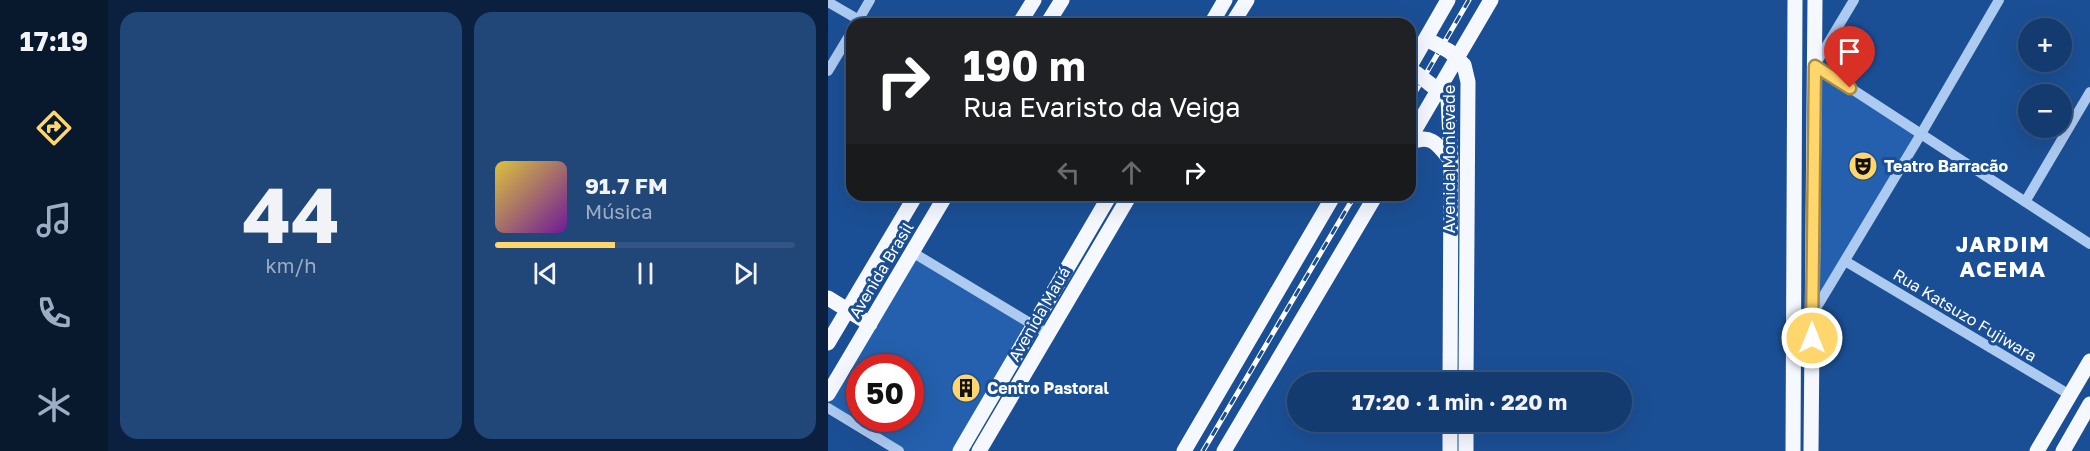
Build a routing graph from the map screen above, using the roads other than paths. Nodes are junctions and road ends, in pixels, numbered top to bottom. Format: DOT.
graph roads {
  1 [pos="870,0"];
  2 [pos="1034,0"];
  3 [pos="1062,0"];
  4 [pos="1225,0"];
  5 [pos="1246,0"];
  6 [pos="1448,0"];
  7 [pos="1491,0"];
  8 [pos="1795,0"];
  9 [pos="1815,0"];
  10 [pos="1854,0"];
  11 [pos="1999,0"];
  12 [pos="828,2"];
  13 [pos="854,18"];
  14 [pos="862,18"];
  15 [pos="1023,18"];
  16 [pos="1051,18"];
  17 [pos="1214,18"];
  18 [pos="1236,18"];
  19 [pos="846,41"];
  20 [pos="1428,42"];
  21 [pos="1453,55"];
  22 [pos="1416,62"];
  23 [pos="1795,66"];
  24 [pos="1815,66"];
  25 [pos="1416,70"];
  26 [pos="828,72"];
  27 [pos="1434,87"];
  28 [pos="2090,92"];
  29 [pos="1416,125"];
  30 [pos="1921,135"];
  31 [pos="1416,140"];
  32 [pos="1451,161"];
  33 [pos="912,201"];
  34 [pos="942,201"];
  35 [pos="1107,201"];
  36 [pos="1126,201"];
  37 [pos="1331,201"];
  38 [pos="1372,201"];
  39 [pos="2025,202"];
  40 [pos="2090,244"];
  41 [pos="912,252"];
  42 [pos="1845,261"];
  43 [pos="1458,265"];
  44 [pos="828,298"];
  45 [pos="847,310"];
  46 [pos="1794,315"];
  47 [pos="1812,315"];
  48 [pos="870,324"];
  49 [pos="1042,329"];
  50 [pos="830,333"];
  51 [pos="858,344"];
  52 [pos="2090,360"];
  53 [pos="1451,372"];
  54 [pos="1465,372"];
  55 [pos="828,394"];
  56 [pos="2070,395"];
  57 [pos="2090,404"];
  58 [pos="828,408"];
  59 [pos="2053,422"];
  60 [pos="1450,432"];
  61 [pos="1466,432"];
  62 [pos="2063,450"];
  63 [pos="899,451"];
  64 [pos="960,451"];
  65 [pos="979,451"];
  66 [pos="1184,451"];
  67 [pos="1224,451"];
  68 [pos="1450,451"];
  69 [pos="1466,451"];
  70 [pos="1793,451"];
  71 [pos="1811,451"];
  72 [pos="2037,451"];
  1 -- 14 [label="street"];
  2 -- 15 [label="main road"];
  3 -- 16 [label="main road"];
  4 -- 17 [label="main road"];
  5 -- 18 [label="main road"];
  6 -- 20 [label="main road"];
  7 -- 21 [label="main road"];
  8 -- 23 [label="main road"];
  9 -- 24 [label="main road"];
  10 -- 24 [label="street"];
  11 -- 30 [label="street"];
  12 -- 13 [label="street"];
  19 -- 26 [label="street"];
  20 -- 21 [label="main road, bridge"];
  20 -- 22 [label="main road"];
  21 -- 27 [label="main road"];
  21 -- 43 [label="main road, Avenida Monlevade"];
  23 -- 24 [label="street"];
  23 -- 46 [label="main road"];
  24 -- 30 [label="street"];
  24 -- 47 [label="main road"];
  25 -- 27 [label="main road, Avenida Monlevade, bridge"];
  27 -- 29 [label="main road"];
  27 -- 32 [label="main road, Avenida Monlevade"];
  28 -- 39 [label="street"];
  30 -- 39 [label="street"];
  30 -- 42 [label="street"];
  31 -- 32 [label="main road"];
  32 -- 43 [label="main road, Avenida Monlevade"];
  33 -- 45 [label="main road, Avenida Brasil"];
  34 -- 41 [label="main road, Avenida Brasil"];
  35 -- 49 [label="main road, Avenida Mauá"];
  36 -- 49 [label="main road, Avenida Mauá"];
  37 -- 66 [label="main road"];
  38 -- 67 [label="main road"];
  39 -- 40 [label="street"];
  41 -- 48 [label="main road, Avenida Brasil"];
  41 -- 49 [label="street"];
  42 -- 47 [label="street"];
  42 -- 56 [label="street, Rua Katsuzo Fujiwara"];
  43 -- 53 [label="main road"];
  43 -- 54 [label="main road"];
  44 -- 45 [label="main road"];
  45 -- 48 [label="main road"];
  45 -- 50 [label="main road, Avenida Brasil"];
  46 -- 47 [label="street"];
  46 -- 70 [label="main road"];
  47 -- 71 [label="main road"];
  48 -- 51 [label="main road, Avenida Brasil"];
  49 -- 64 [label="main road, Avenida Mauá"];
  49 -- 65 [label="main road, Avenida Mauá"];
  50 -- 51 [label="main road"];
  51 -- 55 [label="main road, Avenida Brasil"];
  52 -- 56 [label="main road"];
  56 -- 59 [label="main road"];
  57 -- 62 [label="main road"];
  58 -- 63 [label="street"];
  59 -- 62 [label="main road"];
  59 -- 72 [label="main road"];
  60 -- 68 [label="main road"];
  61 -- 69 [label="main road"];
}
